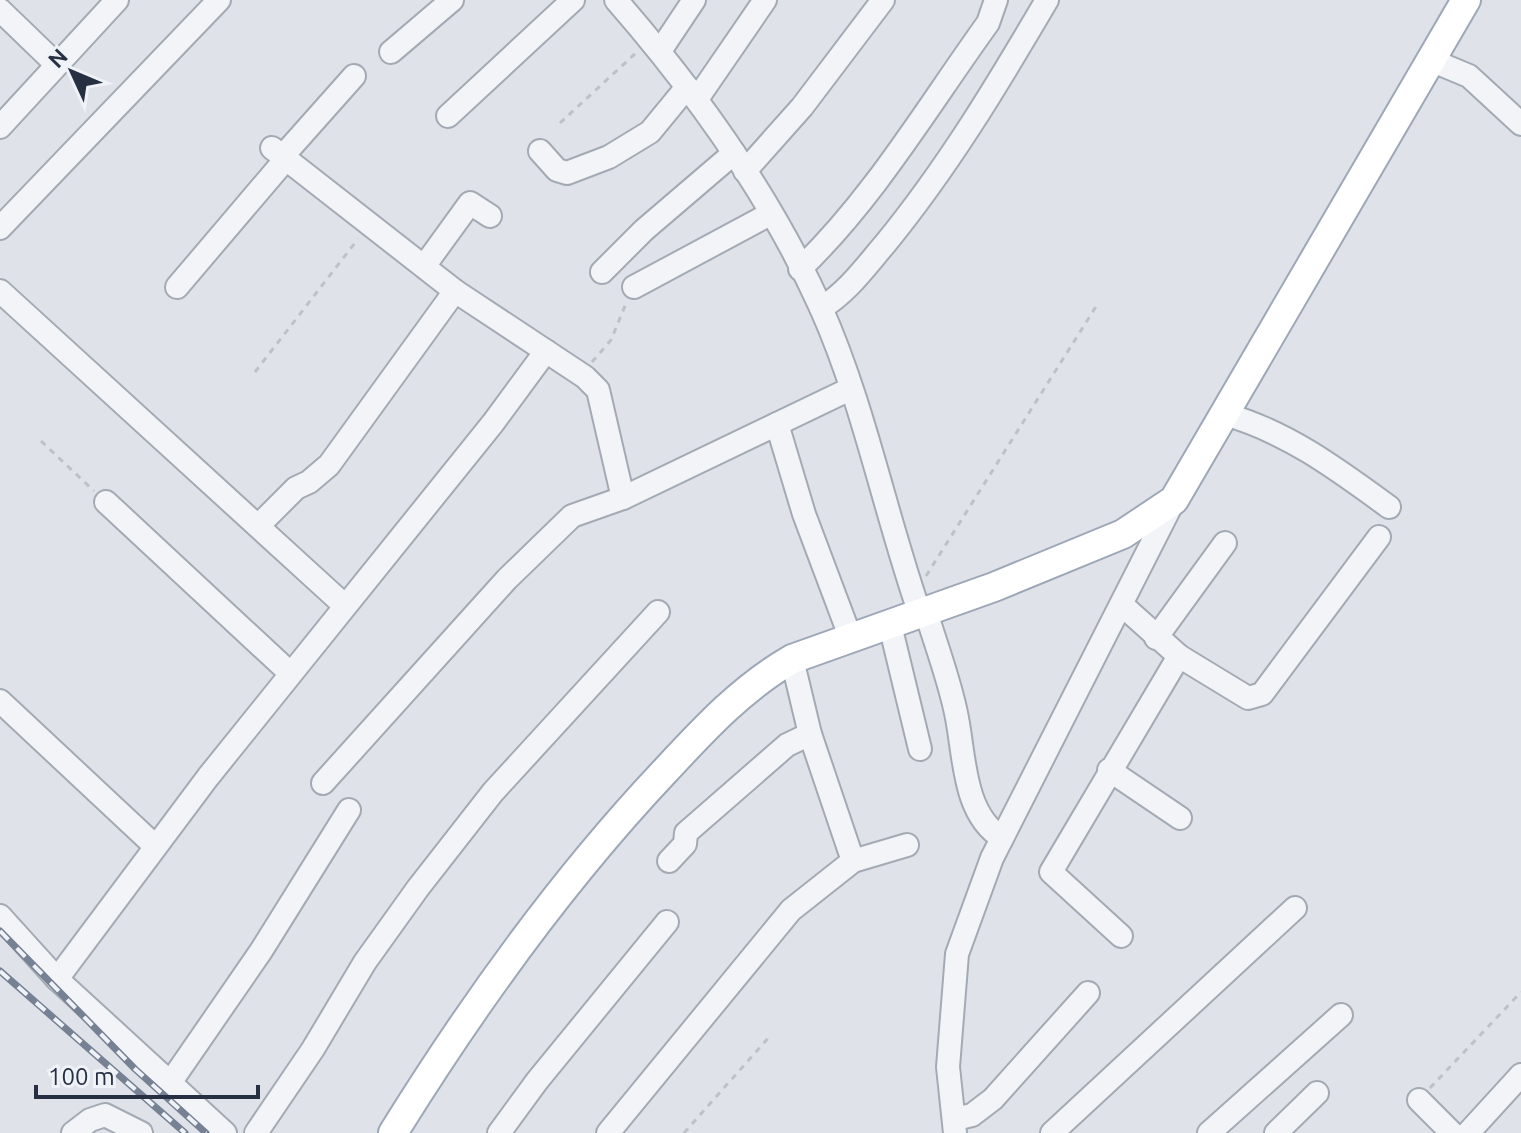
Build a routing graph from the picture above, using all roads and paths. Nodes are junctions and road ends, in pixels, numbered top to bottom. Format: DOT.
graph roads {
  1 [pos="117,0"];
  2 [pos="219,0"];
  3 [pos="452,0"];
  4 [pos="573,0"];
  5 [pos="616,0"];
  6 [pos="694,0"];
  7 [pos="765,0"];
  8 [pos="883,0"];
  9 [pos="996,0"];
  10 [pos="1047,0"];
  11 [pos="1466,0"];
  12 [pos="0,10"];
  13 [pos="655,45"];
  14 [pos="391,52"];
  15 [pos="1433,61"];
  16 [pos="56,64"];
  17 [pos="354,76"];
  18 [pos="692,93"];
  19 [pos="448,116"];
  20 [pos="560,123"];
  21 [pos="1521,124"];
  22 [pos="0,127"];
  23 [pos="540,151"];
  24 [pos="280,155"];
  25 [pos="740,162"];
  26 [pos="770,214"];
  27 [pos="490,216"];
  28 [pos="370,225"];
  29 [pos="0,228"];
  30 [pos="425,265"];
  31 [pos="800,269"];
  32 [pos="602,272"];
  33 [pos="177,287"];
  34 [pos="634,287"];
  35 [pos="0,291"];
  36 [pos="455,291"];
  37 [pos="1097,305"];
  38 [pos="821,308"];
  39 [pos="546,351"];
  40 [pos="255,372"];
  41 [pos="585,377"];
  42 [pos="850,389"];
  43 [pos="1224,414"];
  44 [pos="777,424"];
  45 [pos="41,441"];
  46 [pos="623,498"];
  47 [pos="1174,500"];
  48 [pos="106,502"];
  49 [pos="1389,507"];
  50 [pos="258,526"];
  51 [pos="1379,537"];
  52 [pos="1225,543"];
  53 [pos="343,604"];
  54 [pos="1122,605"];
  55 [pos="658,612"];
  56 [pos="923,613"];
  57 [pos="890,625"];
  58 [pos="1156,638"];
  59 [pos="851,639"];
  60 [pos="1179,656"];
  61 [pos="792,659"];
  62 [pos="290,673"];
  63 [pos="0,701"];
  64 [pos="810,734"];
  65 [pos="920,749"];
  66 [pos="1109,770"];
  67 [pos="323,783"];
  68 [pos="349,810"];
  69 [pos="1180,818"];
  70 [pos="1002,838"];
  71 [pos="907,845"];
  72 [pos="155,846"];
  73 [pos="669,861"];
  74 [pos="853,861"];
  75 [pos="1295,908"];
  76 [pos="0,916"];
  77 [pos="667,922"];
  78 [pos="1121,936"];
  79 [pos="57,979"];
  80 [pos="1521,992"];
  81 [pos="1088,993"];
  82 [pos="1341,1015"];
  83 [pos="770,1036"];
  84 [pos="1521,1075"];
  85 [pos="170,1083"];
  86 [pos="1317,1093"];
  87 [pos="1419,1100"];
  88 [pos="955,1126"];
  89 [pos="73,1133"];
  90 [pos="141,1133"];
  91 [pos="225,1133"];
  92 [pos="256,1133"];
  93 [pos="393,1133"];
  94 [pos="499,1133"];
  95 [pos="608,1133"];
  96 [pos="684,1133"];
  97 [pos="1052,1133"];
  98 [pos="1209,1133"];
  99 [pos="1276,1133"];
  100 [pos="1452,1133"];
  101 [pos="1468,1133"];
  1 -- 16 [label="street"];
  2 -- 29 [label="street"];
  3 -- 14 [label="street"];
  4 -- 19 [label="street"];
  5 -- 13 [label="street"];
  6 -- 13 [label="street"];
  7 -- 18 [label="street"];
  8 -- 25 [label="street"];
  9 -- 31 [label="street"];
  10 -- 38 [label="street"];
  11 -- 15 [label="main road"];
  12 -- 16 [label="street"];
  13 -- 18 [label="street"];
  13 -- 20 [label="path"];
  15 -- 21 [label="street"];
  15 -- 43 [label="main road"];
  16 -- 22 [label="street"];
  17 -- 24 [label="street"];
  18 -- 23 [label="street"];
  18 -- 25 [label="street"];
  24 -- 28 [label="street"];
  24 -- 33 [label="street"];
  25 -- 26 [label="street"];
  25 -- 32 [label="street"];
  26 -- 31 [label="street"];
  26 -- 34 [label="street"];
  27 -- 30 [label="street"];
  28 -- 30 [label="street"];
  28 -- 40 [label="path"];
  30 -- 36 [label="street"];
  31 -- 38 [label="street"];
  34 -- 41 [label="path"];
  35 -- 50 [label="street"];
  36 -- 39 [label="street"];
  36 -- 50 [label="street"];
  37 -- 56 [label="path"];
  38 -- 42 [label="street"];
  39 -- 41 [label="street"];
  39 -- 53 [label="street"];
  41 -- 46 [label="street"];
  42 -- 44 [label="street"];
  42 -- 56 [label="street"];
  43 -- 47 [label="main road"];
  43 -- 49 [label="street"];
  44 -- 46 [label="street"];
  44 -- 59 [label="street"];
  45 -- 48 [label="path"];
  46 -- 67 [label="street"];
  47 -- 54 [label="street"];
  47 -- 56 [label="main road"];
  48 -- 62 [label="street"];
  50 -- 53 [label="street"];
  51 -- 60 [label="street"];
  52 -- 58 [label="street"];
  53 -- 62 [label="street"];
  54 -- 58 [label="street"];
  54 -- 70 [label="street"];
  55 -- 92 [label="street"];
  56 -- 57 [label="main road"];
  56 -- 70 [label="street"];
  57 -- 59 [label="main road"];
  57 -- 65 [label="street"];
  58 -- 60 [label="street"];
  59 -- 61 [label="main road"];
  60 -- 66 [label="street"];
  61 -- 64 [label="street"];
  61 -- 93 [label="main road"];
  62 -- 72 [label="street"];
  63 -- 72 [label="street"];
  64 -- 73 [label="street"];
  64 -- 74 [label="street"];
  66 -- 69 [label="street"];
  66 -- 78 [label="street"];
  68 -- 85 [label="street"];
  70 -- 88 [label="street"];
  71 -- 74 [label="street"];
  72 -- 79 [label="street"];
  74 -- 95 [label="street"];
  75 -- 97 [label="street"];
  76 -- 79 [label="street"];
  77 -- 94 [label="street"];
  79 -- 85 [label="street"];
  80 -- 87 [label="path"];
  81 -- 88 [label="street"];
  82 -- 98 [label="street"];
  83 -- 96 [label="path"];
  84 -- 101 [label="street"];
  85 -- 91 [label="street"];
  86 -- 99 [label="street"];
  87 -- 100 [label="street"];
  89 -- 90 [label="street"];
}
